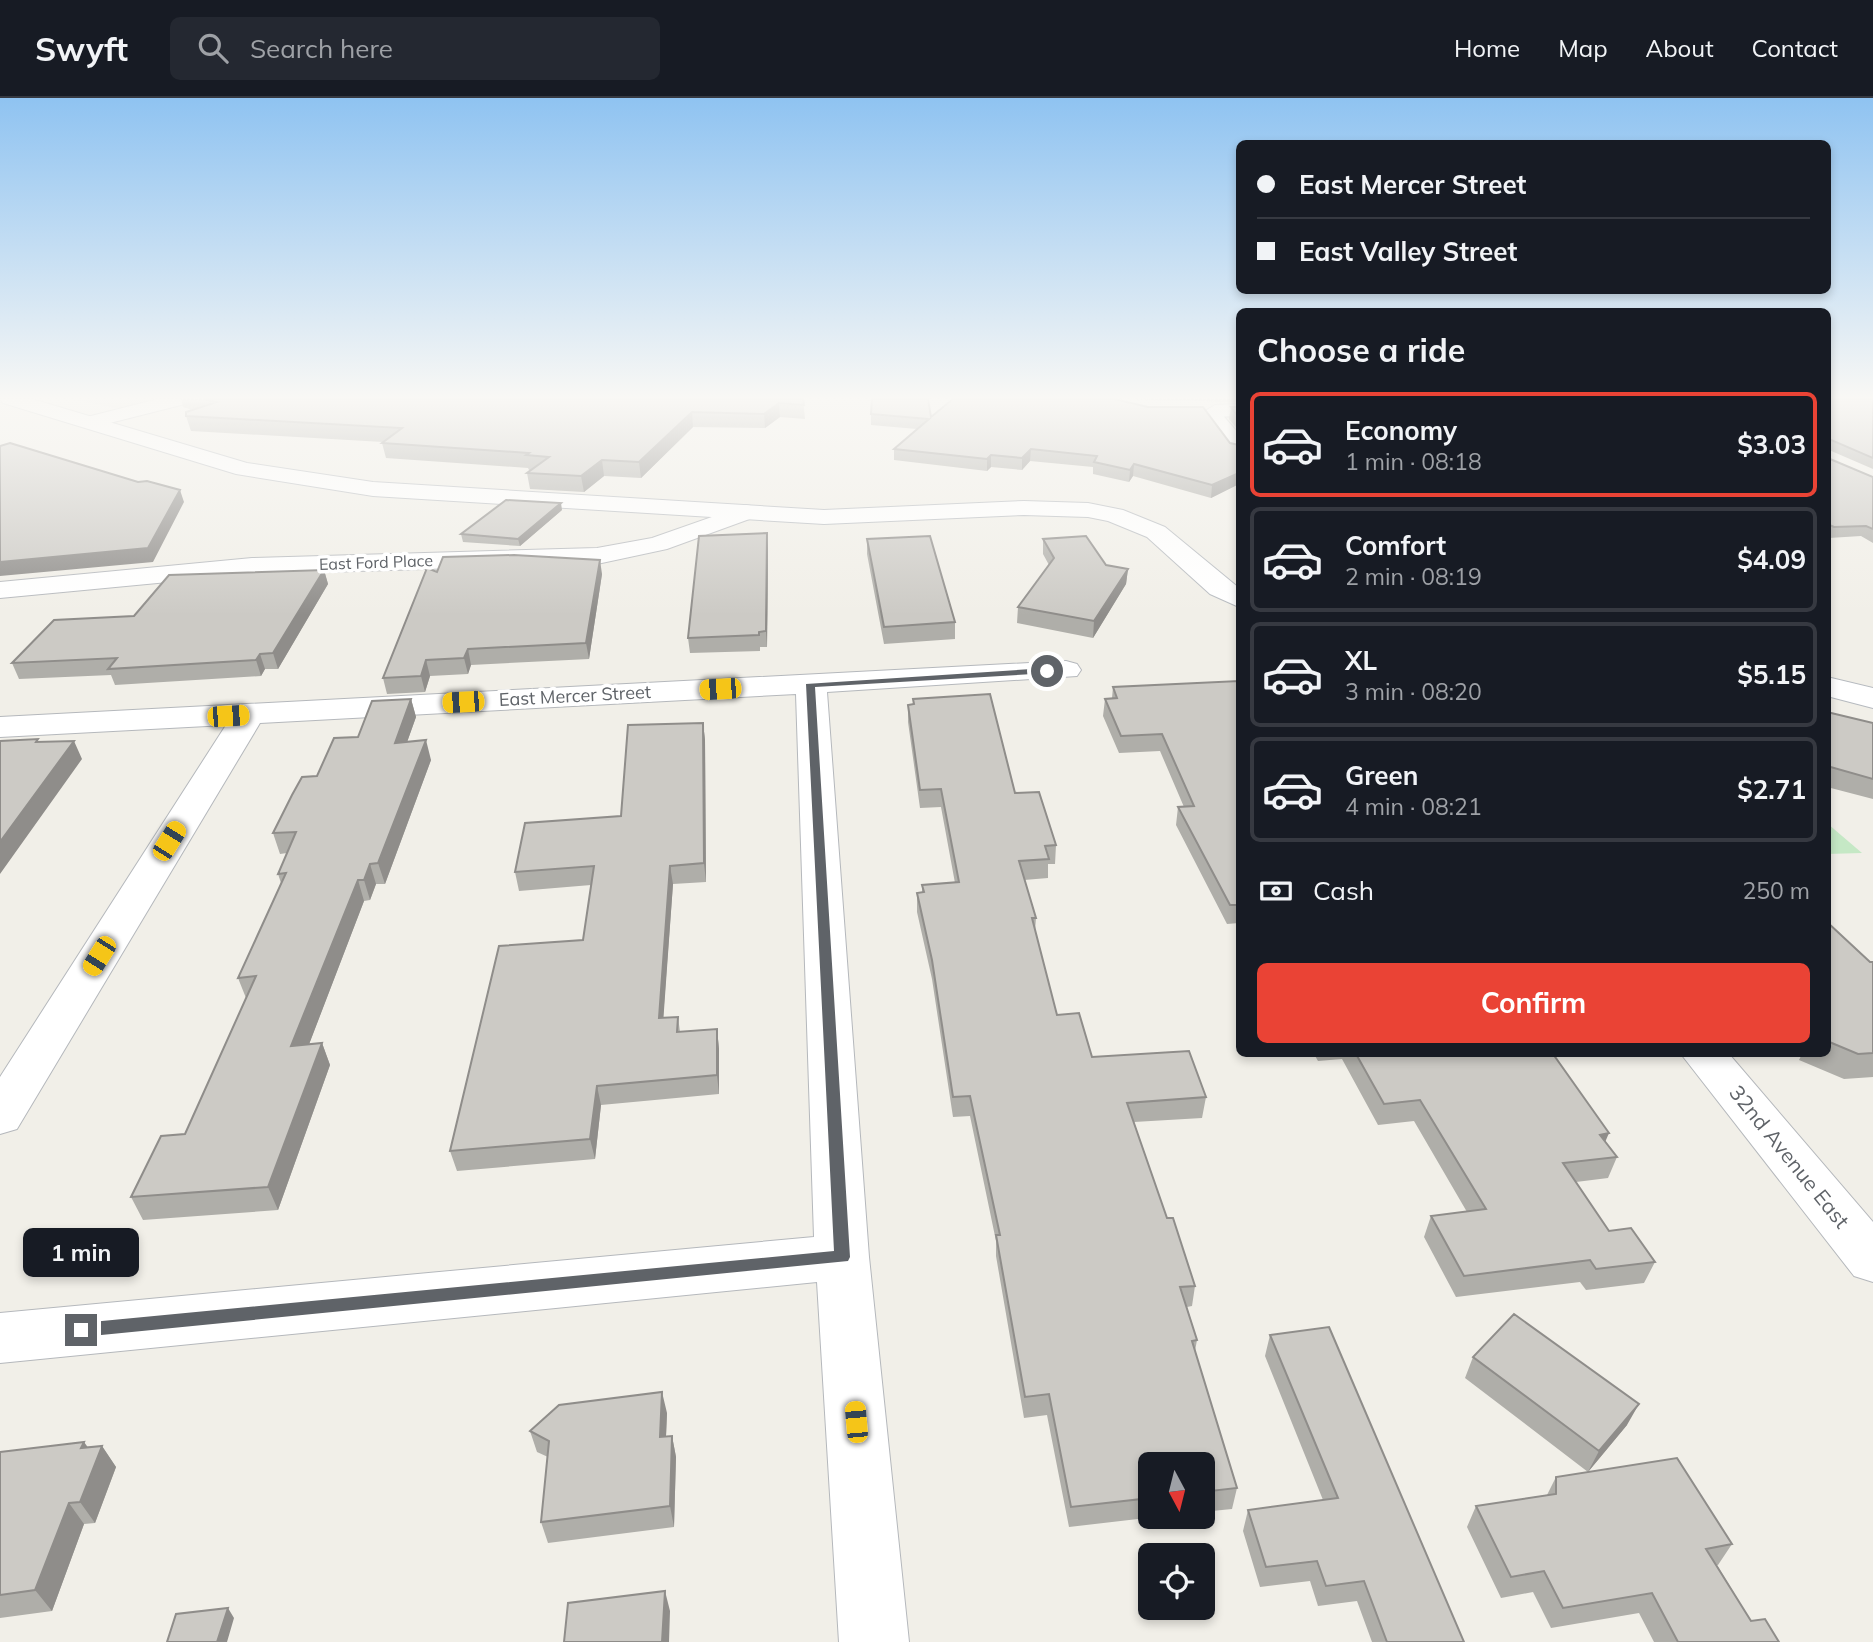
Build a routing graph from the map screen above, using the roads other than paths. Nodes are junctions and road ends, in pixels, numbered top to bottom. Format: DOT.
graph roads {
  1 [pos="255,471"];
  2 [pos="746,512"];
  3 [pos="0,590"];
  4 [pos="1236,597"];
  5 [pos="1066,670"];
  6 [pos="811,684"];
  7 [pos="1831,686"];
  8 [pos="1873,698"];
  9 [pos="248,715"];
  10 [pos="0,727"];
  11 [pos="1706,1057"];
  12 [pos="0,1116"];
  13 [pos="842,1257"];
  14 [pos="1873,1260"];
  15 [pos="0,1338"];
  16 [pos="874,1642"];
  1 -- 2 [label="street"];
  2 -- 3 [label="street, East Ford Place"];
  2 -- 4 [label="street"];
  5 -- 6 [label="street, East Mercer Street"];
  6 -- 9 [label="street, East Mercer Street"];
  6 -- 13 [label="street"];
  7 -- 8 [label="street"];
  9 -- 10 [label="street, East Mercer Street"];
  9 -- 12 [label="street"];
  11 -- 14 [label="street, 32nd Avenue East"];
  13 -- 15 [label="street"];
  13 -- 16 [label="street"];
}
